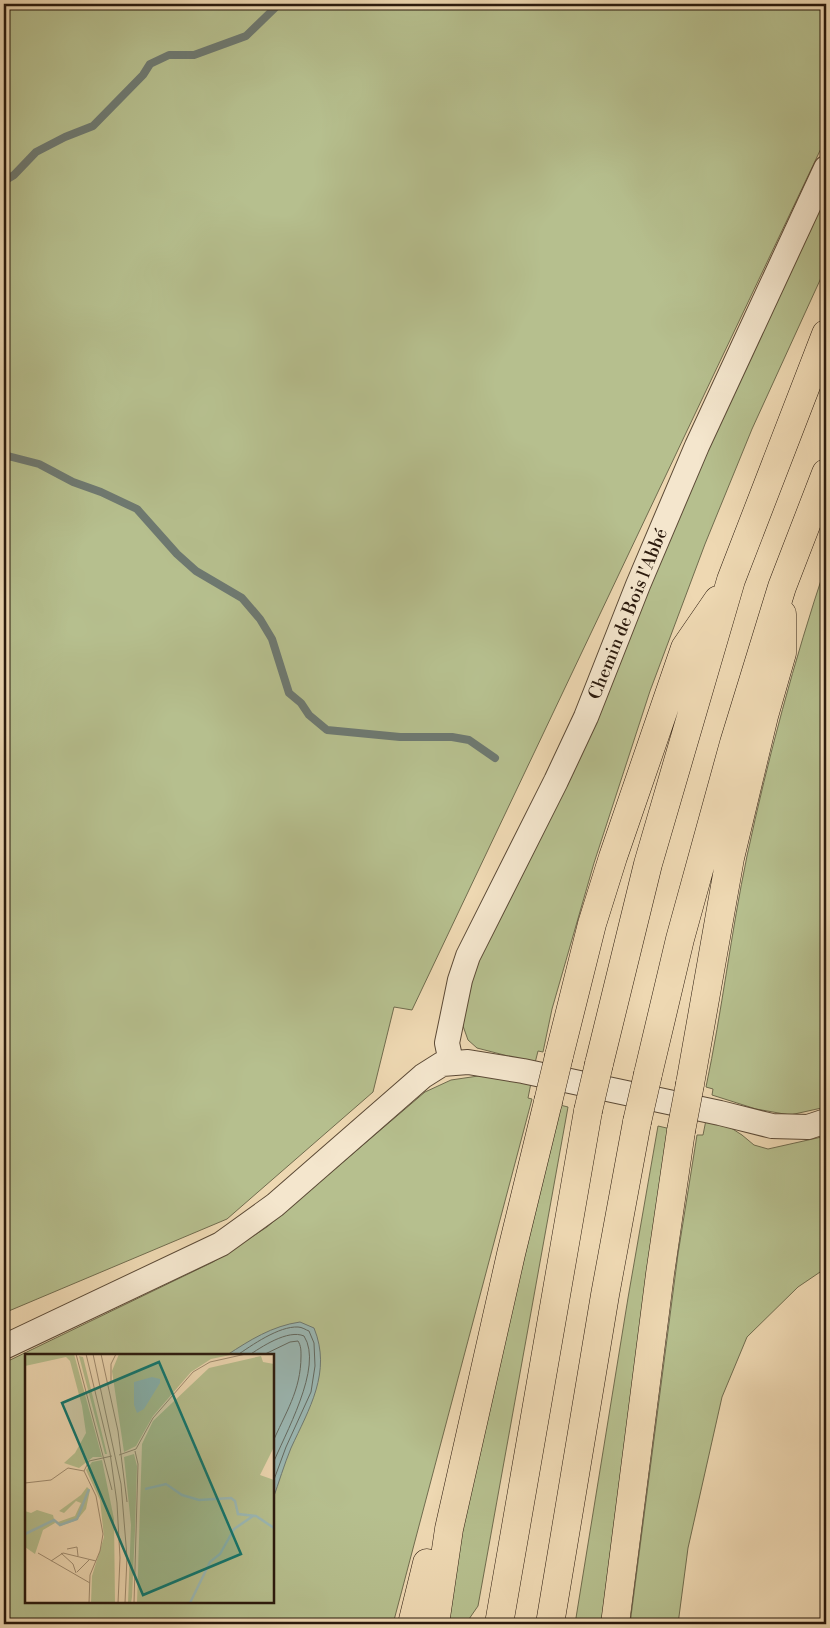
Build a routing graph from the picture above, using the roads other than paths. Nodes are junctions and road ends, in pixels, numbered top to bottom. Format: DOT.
graph roads {
  1 [pos="826,168"];
  2 [pos="826,334"];
  3 [pos="826,473"];
  4 [pos="731,580"];
  5 [pos="782,587"];
  6 [pos="451,1062"];
  7 [pos="826,1121"];
  8 [pos="4,1348"];
  9 [pos="449,1529"];
  10 [pos="412,1624"];
  11 [pos="435,1624"];
  12 [pos="499,1624"];
  13 [pos="550,1624"];
  14 [pos="615,1624"];
  1 -- 6 [label="street, Chemin de Bois l'Abbé"];
  2 -- 4 [label="highway"];
  3 -- 5 [label="highway"];
  4 -- 9 [label="highway, bridge"];
  4 -- 12 [label="highway, bridge"];
  5 -- 13 [label="highway, bridge"];
  5 -- 14 [label="highway, bridge"];
  6 -- 7 [label="street"];
  6 -- 8 [label="street"];
  9 -- 10 [label="highway"];
  9 -- 11 [label="highway"];
}
